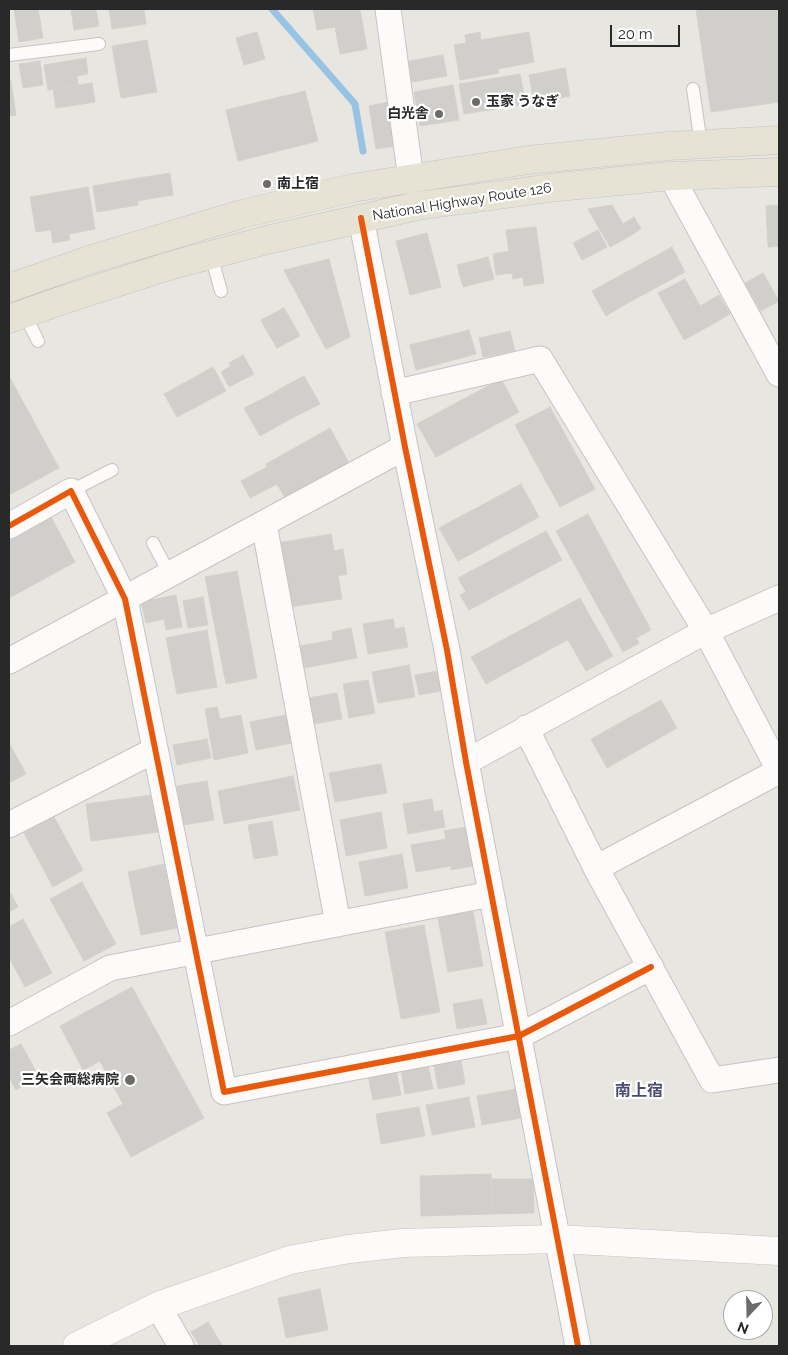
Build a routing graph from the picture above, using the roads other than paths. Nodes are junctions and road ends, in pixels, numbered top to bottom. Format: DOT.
graph roads {
  1 [pos="388,9"];
  2 [pos="99,44"];
  3 [pos="9,54"];
  4 [pos="693,88"];
  5 [pos="779,140"];
  6 [pos="701,144"];
  7 [pos="779,172"];
  8 [pos="672,176"];
  9 [pos="411,179"];
  10 [pos="361,218"];
  11 [pos="211,255"];
  12 [pos="9,288"];
  13 [pos="221,291"];
  14 [pos="16,316"];
  15 [pos="38,341"];
  16 [pos="779,374"];
  17 [pos="394,393"];
  18 [pos="405,447"];
  19 [pos="112,470"];
  20 [pos="71,491"];
  21 [pos="264,524"];
  22 [pos="9,526"];
  23 [pos="153,543"];
  24 [pos="170,575"];
  25 [pos="779,598"];
  26 [pos="125,599"];
  27 [pos="706,630"];
  28 [pos="9,662"];
  29 [pos="526,728"];
  30 [pos="155,750"];
  31 [pos="466,762"];
  32 [pos="779,771"];
  33 [pos="9,825"];
  34 [pos="596,868"];
  35 [pos="491,894"];
  36 [pos="338,924"];
  37 [pos="195,952"];
  38 [pos="651,967"];
  39 [pos="9,1022"];
  40 [pos="519,1036"];
  41 [pos="779,1070"];
  42 [pos="558,1239"];
  43 [pos="779,1251"];
  44 [pos="158,1306"];
  45 [pos="77,1346"];
  46 [pos="181,1346"];
  47 [pos="578,1346"];
  1 -- 9 [label="street"];
  2 -- 3 [label="lane"];
  4 -- 6 [label="lane"];
  5 -- 6 [label="highway"];
  6 -- 9 [label="highway"];
  7 -- 8 [label="highway, National Highway Route 126"];
  8 -- 10 [label="highway, National Highway Route 126"];
  8 -- 16 [label="street"];
  9 -- 12 [label="highway"];
  10 -- 11 [label="highway, National Highway Route 126"];
  10 -- 17 [label="street"];
  11 -- 13 [label="lane"];
  11 -- 14 [label="highway, National Highway Route 126"];
  14 -- 15 [label="lane"];
  17 -- 18 [label="street"];
  17 -- 27 [label="street"];
  18 -- 21 [label="street"];
  18 -- 31 [label="street"];
  19 -- 20 [label="lane"];
  20 -- 22 [label="street"];
  20 -- 26 [label="street"];
  21 -- 24 [label="street"];
  21 -- 36 [label="street"];
  23 -- 24 [label="lane"];
  24 -- 26 [label="street"];
  25 -- 27 [label="street"];
  26 -- 28 [label="street"];
  26 -- 30 [label="street"];
  27 -- 29 [label="street"];
  27 -- 32 [label="street"];
  29 -- 31 [label="street"];
  29 -- 34 [label="street"];
  30 -- 33 [label="street"];
  30 -- 37 [label="street"];
  31 -- 35 [label="street"];
  32 -- 34 [label="street"];
  34 -- 38 [label="street"];
  35 -- 36 [label="street"];
  35 -- 40 [label="street"];
  36 -- 37 [label="street"];
  37 -- 39 [label="street"];
  37 -- 40 [label="street"];
  38 -- 40 [label="street"];
  38 -- 41 [label="street"];
  40 -- 42 [label="street"];
  42 -- 43 [label="street"];
  42 -- 44 [label="street"];
  42 -- 47 [label="street"];
  44 -- 45 [label="street"];
  44 -- 46 [label="street"];
}
